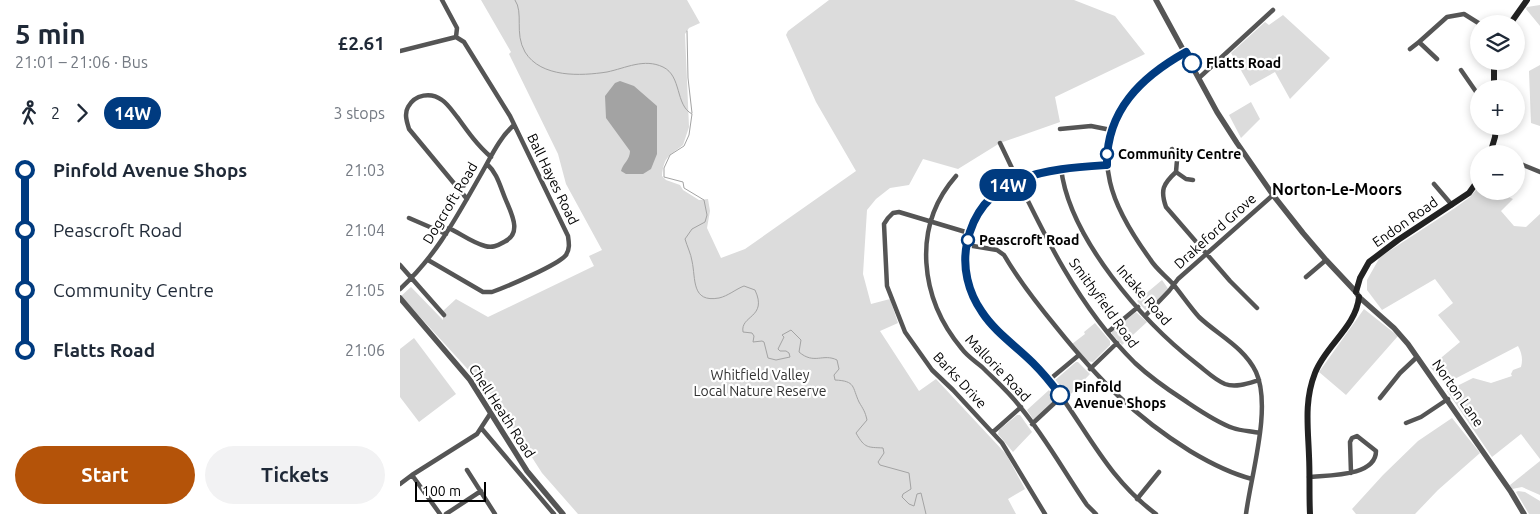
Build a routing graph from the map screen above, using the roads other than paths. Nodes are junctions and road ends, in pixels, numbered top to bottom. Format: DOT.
graph roads {
  1 [pos="442,0"];
  2 [pos="1156,0"];
  3 [pos="1527,0"];
  4 [pos="1273,10"];
  5 [pos="1516,15"];
  6 [pos="1470,18"];
  7 [pos="456,37"];
  8 [pos="1419,42"];
  9 [pos="1410,49"];
  10 [pos="400,51"];
  11 [pos="1186,52"];
  12 [pos="1437,60"];
  13 [pos="1461,70"];
  14 [pos="1200,77"];
  15 [pos="1470,83"];
  16 [pos="514,125"];
  17 [pos="1060,129"];
  18 [pos="1111,130"];
  19 [pos="1000,143"];
  20 [pos="1172,149"];
  21 [pos="491,157"];
  22 [pos="487,164"];
  23 [pos="1107,165"];
  24 [pos="1525,166"];
  25 [pos="1061,168"];
  26 [pos="1176,172"];
  27 [pos="1540,172"];
  28 [pos="956,176"];
  29 [pos="1018,180"];
  30 [pos="1193,180"];
  31 [pos="1434,184"];
  32 [pos="1470,191"];
  33 [pos="1273,195"];
  34 [pos="467,199"];
  35 [pos="1452,205"];
  36 [pos="409,218"];
  37 [pos="932,221"];
  38 [pos="450,228"];
  39 [pos="969,233"];
  40 [pos="446,234"];
  41 [pos="966,245"];
  42 [pos="1206,254"];
  43 [pos="428,260"];
  44 [pos="1326,260"];
  45 [pos="400,265"];
  46 [pos="1306,277"];
  47 [pos="411,279"];
  48 [pos="1174,285"];
  49 [pos="400,289"];
  50 [pos="1358,294"];
  51 [pos="400,298"];
  52 [pos="1138,307"];
  53 [pos="1257,308"];
  54 [pos="444,315"];
  55 [pos="1146,315"];
  56 [pos="1108,332"];
  57 [pos="1117,343"];
  58 [pos="1079,355"];
  59 [pos="1417,357"];
  60 [pos="1090,369"];
  61 [pos="1049,380"];
  62 [pos="1259,380"];
  63 [pos="1061,397"];
  64 [pos="1380,398"];
  65 [pos="1448,399"];
  66 [pos="1021,407"];
  67 [pos="490,414"];
  68 [pos="1406,423"];
  69 [pos="1032,424"];
  70 [pos="482,429"];
  71 [pos="993,432"];
  72 [pos="1260,433"];
  73 [pos="467,470"];
  74 [pos="1159,472"];
  75 [pos="1351,473"];
  76 [pos="412,475"];
  77 [pos="1309,477"];
  78 [pos="1252,479"];
  79 [pos="400,484"];
  80 [pos="481,491"];
  81 [pos="1138,499"];
  82 [pos="440,514"];
  83 [pos="446,514"];
  84 [pos="495,514"];
  85 [pos="554,514"];
  86 [pos="563,514"];
  87 [pos="1045,514"];
  88 [pos="1096,514"];
  89 [pos="1156,514"];
  90 [pos="1246,514"];
  91 [pos="1310,514"];
  92 [pos="1524,514"];
  1 -- 7 [label="street"];
  2 -- 11 [label="street, Norton Lane"];
  3 -- 5 [label="main road"];
  4 -- 14 [label="street"];
  6 -- 8 [label="street"];
  7 -- 10 [label="street"];
  7 -- 16 [label="street, Ball Hayes Road"];
  8 -- 9 [label="street"];
  8 -- 12 [label="street"];
  11 -- 14 [label="street, Norton Lane"];
  11 -- 18 [label="street"];
  13 -- 15 [label="street"];
  14 -- 33 [label="street, Norton Lane"];
  16 -- 21 [label="street, Dogcroft Road"];
  16 -- 43 [label="street, Ball Hayes Road"];
  17 -- 18 [label="street"];
  18 -- 23 [label="street"];
  19 -- 29 [label="street, Smithyfield Road"];
  20 -- 26 [label="street"];
  21 -- 22 [label="street, Dogcroft Road"];
  21 -- 34 [label="street"];
  22 -- 34 [label="street, Dogcroft Road"];
  22 -- 38 [label="street"];
  23 -- 25 [label="street"];
  23 -- 48 [label="street"];
  24 -- 27 [label="street"];
  25 -- 29 [label="street"];
  25 -- 52 [label="street, Intake Road"];
  26 -- 30 [label="street"];
  26 -- 42 [label="street"];
  28 -- 37 [label="street, Mallorie Road"];
  29 -- 39 [label="street"];
  29 -- 56 [label="street, Smithyfield Road"];
  31 -- 35 [label="street"];
  32 -- 35 [label="main road, Endon Road"];
  33 -- 42 [label="street, Drakeford Grove"];
  33 -- 44 [label="street, Norton Lane"];
  34 -- 38 [label="street, Dogcroft Road"];
  35 -- 50 [label="main road, Endon Road"];
  36 -- 40 [label="street"];
  37 -- 39 [label="street, Barks Drive"];
  37 -- 66 [label="street, Mallorie Road"];
  37 -- 71 [label="street, Barks Drive"];
  38 -- 40 [label="street, Dogcroft Road"];
  39 -- 41 [label="street"];
  40 -- 43 [label="street, Dogcroft Road"];
  41 -- 58 [label="street"];
  41 -- 61 [label="street"];
  42 -- 48 [label="street, Drakeford Grove"];
  42 -- 53 [label="street"];
  43 -- 47 [label="street, Dogcroft Road"];
  44 -- 46 [label="street"];
  44 -- 50 [label="street, Norton Lane"];
  45 -- 47 [label="street"];
  47 -- 49 [label="street, Dogcroft Road"];
  47 -- 54 [label="street"];
  48 -- 55 [label="street, Drakeford Grove"];
  48 -- 62 [label="street"];
  50 -- 59 [label="street, Norton Lane"];
  50 -- 77 [label="main road, Endon Road"];
  51 -- 67 [label="street, Chell Heath Road"];
  52 -- 55 [label="street, Intake Road"];
  52 -- 56 [label="street"];
  55 -- 62 [label="street, Intake Road"];
  56 -- 57 [label="street, Smithyfield Road"];
  57 -- 60 [label="street"];
  57 -- 72 [label="street, Smithyfield Road"];
  58 -- 60 [label="street"];
  58 -- 61 [label="street"];
  59 -- 64 [label="street"];
  59 -- 65 [label="street, Norton Lane"];
  60 -- 78 [label="street"];
  61 -- 63 [label="street"];
  62 -- 72 [label="street"];
  63 -- 69 [label="street"];
  63 -- 81 [label="street"];
  65 -- 68 [label="street"];
  65 -- 92 [label="street, Norton Lane"];
  66 -- 69 [label="street, Mallorie Road"];
  66 -- 71 [label="street"];
  67 -- 70 [label="street"];
  67 -- 86 [label="street, Chell Heath Road"];
  69 -- 88 [label="street, Mallorie Road"];
  70 -- 76 [label="street"];
  70 -- 85 [label="street, Chell Heath Road"];
  71 -- 87 [label="street, Barks Drive"];
  72 -- 78 [label="street"];
  73 -- 80 [label="street"];
  74 -- 81 [label="street"];
  75 -- 75 [label="street"];
  75 -- 77 [label="street"];
  76 -- 79 [label="street"];
  76 -- 82 [label="street"];
  77 -- 91 [label="main road, Endon Road"];
  78 -- 90 [label="street"];
  80 -- 83 [label="street"];
  80 -- 84 [label="street"];
  81 -- 89 [label="street"];
}
